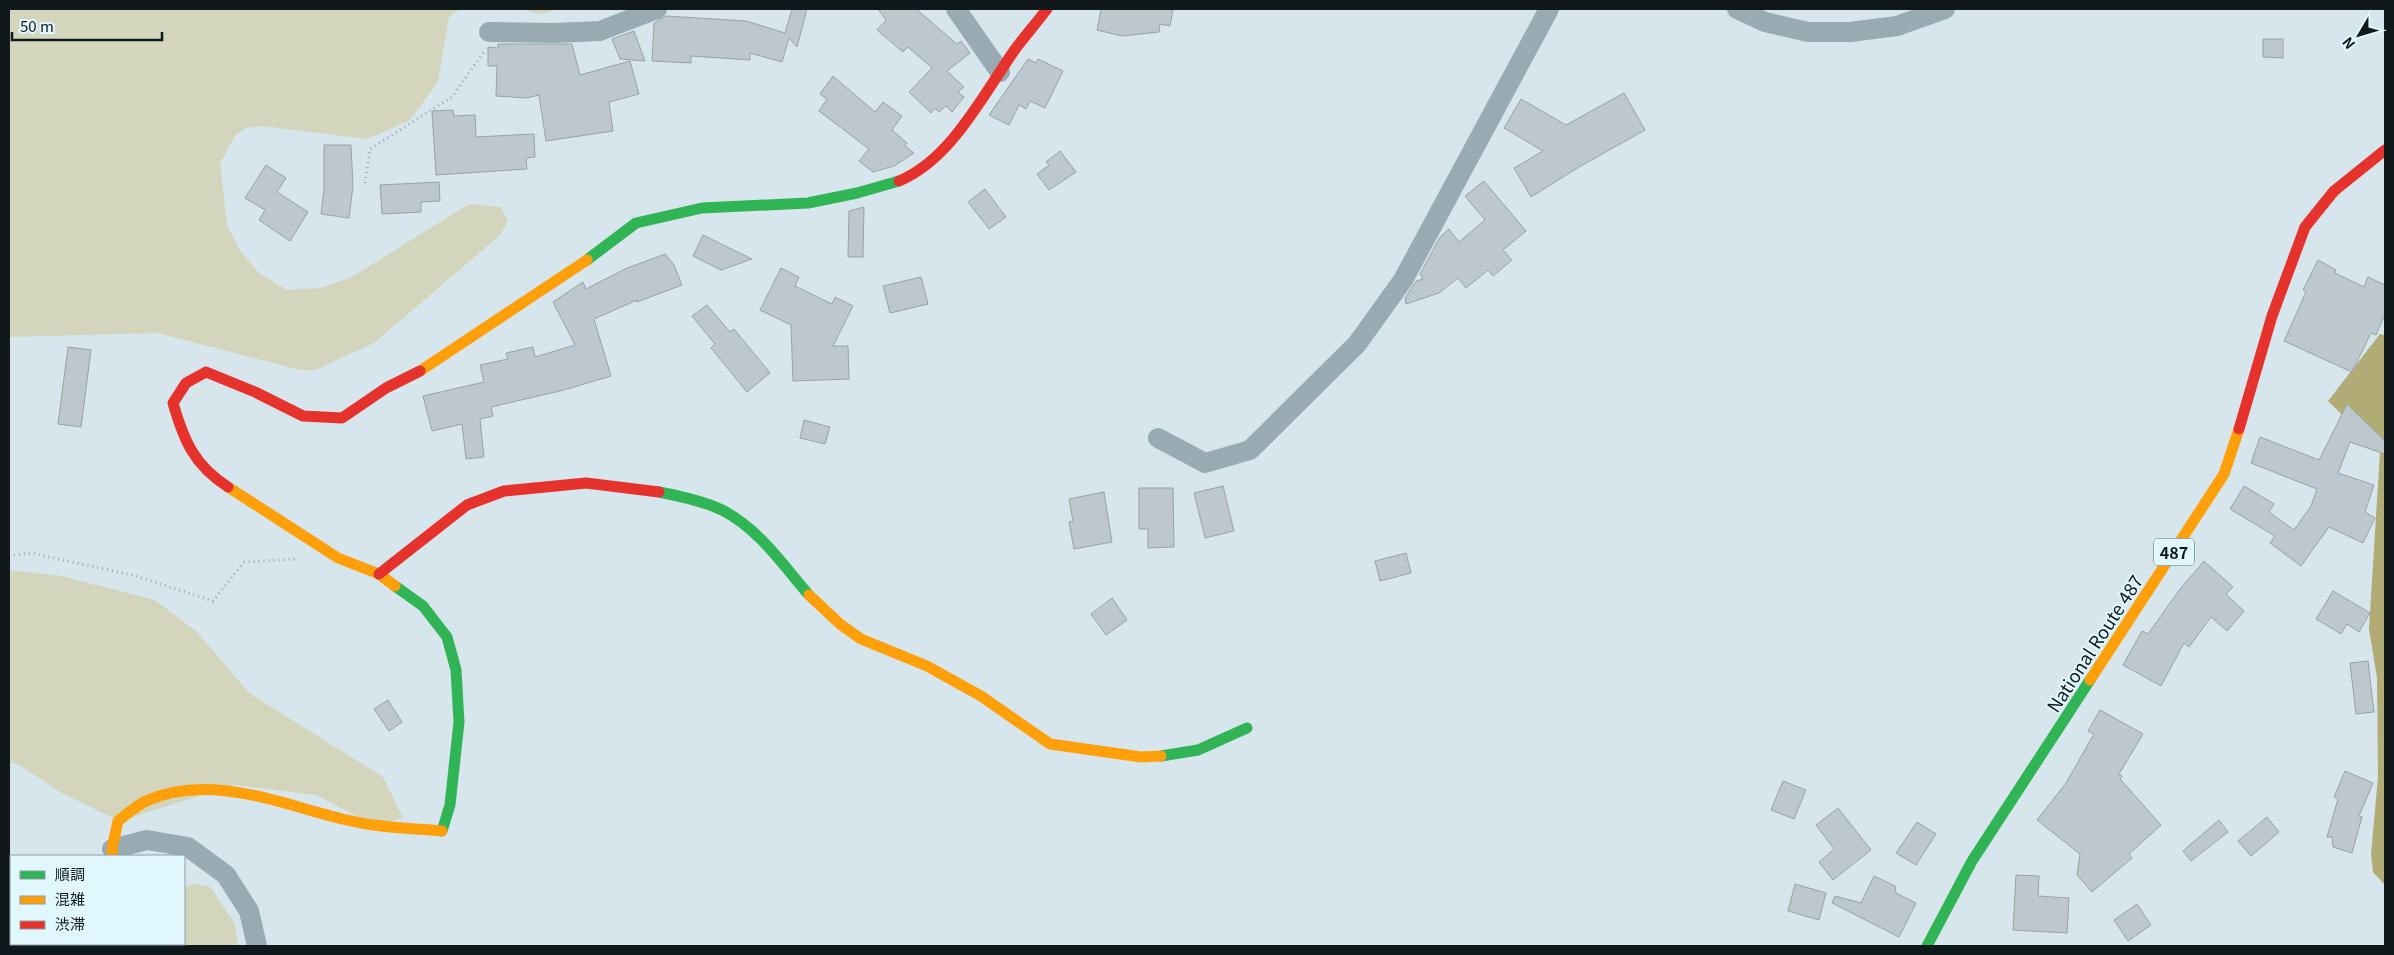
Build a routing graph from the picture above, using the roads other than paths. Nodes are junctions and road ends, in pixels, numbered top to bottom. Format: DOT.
graph roads {
  1 [pos="657,9"];
  2 [pos="956,9"];
  3 [pos="1047,9"];
  4 [pos="1549,9"];
  5 [pos="1737,9"];
  6 [pos="1945,9"];
  7 [pos="489,32"];
  8 [pos="1000,72"];
  9 [pos="2385,150"];
  10 [pos="1158,438"];
  11 [pos="379,574"];
  12 [pos="1247,728"];
  13 [pos="113,852"];
  14 [pos="257,946"];
  15 [pos="1927,946"];
  1 -- 7 [label="street"];
  2 -- 8 [label="street"];
  3 -- 8 [label="main road"];
  4 -- 10 [label="street"];
  5 -- 6 [label="street"];
  8 -- 11 [label="main road"];
  9 -- 15 [label="main road, National Route 487 / 487"];
  11 -- 12 [label="main road"];
  11 -- 13 [label="main road"];
  13 -- 14 [label="street"];
}
